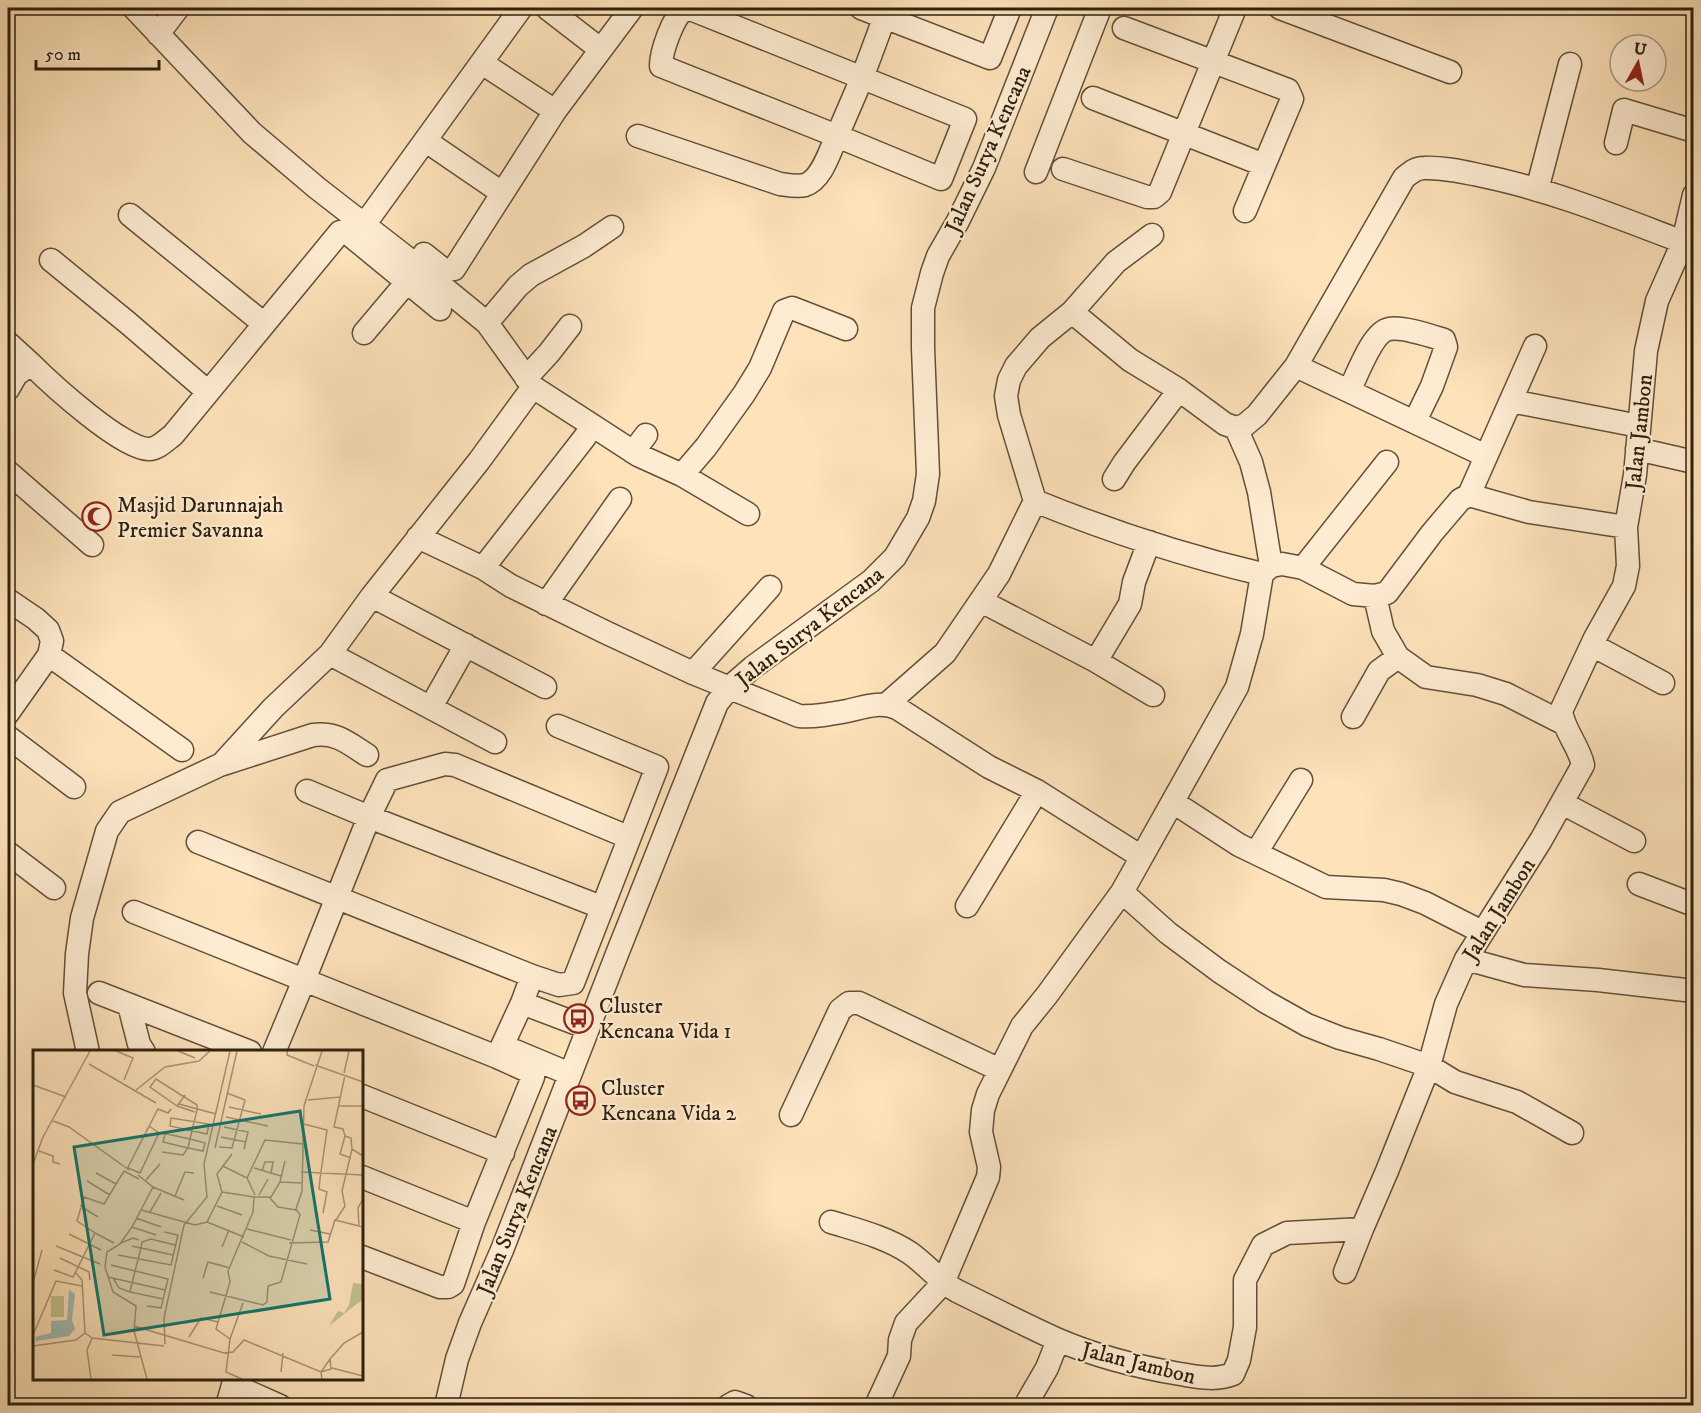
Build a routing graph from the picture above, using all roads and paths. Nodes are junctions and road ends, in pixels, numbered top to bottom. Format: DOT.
graph roads {
  1 [pos="134,8"];
  2 [pos="178,8"];
  3 [pos="521,8"];
  4 [pos="547,8"];
  5 [pos="632,8"];
  6 [pos="861,8"];
  7 [pos="1010,8"];
  8 [pos="1047,8"];
  9 [pos="1100,8"];
  10 [pos="1235,8"];
  11 [pos="1280,8"];
  12 [pos="887,12"];
  13 [pos="1124,27"];
  14 [pos="158,34"];
  15 [pos="600,49"];
  16 [pos="1213,62"];
  17 [pos="483,63"];
  18 [pos="1570,64"];
  19 [pos="1450,72"];
  20 [pos="862,78"];
  21 [pos="1093,98"];
  22 [pos="555,111"];
  23 [pos="1694,131"];
  24 [pos="1184,133"];
  25 [pos="638,136"];
  26 [pos="837,136"];
  27 [pos="426,141"];
  28 [pos="1616,143"];
  29 [pos="1264,165"];
  30 [pos="1063,169"];
  31 [pos="1036,172"];
  32 [pos="1537,190"];
  33 [pos="502,192"];
  34 [pos="1694,195"];
  35 [pos="1245,211"];
  36 [pos="130,215"];
  37 [pos="367,219"];
  38 [pos="612,226"];
  39 [pos="1152,235"];
  40 [pos="1683,242"];
  41 [pos="51,260"];
  42 [pos="407,282"];
  43 [pos="440,309"];
  44 [pos="1072,312"];
  45 [pos="263,323"];
  46 [pos="487,323"];
  47 [pos="570,326"];
  48 [pos="846,329"];
  49 [pos="364,333"];
  50 [pos="8,343"];
  51 [pos="1535,346"];
  52 [pos="31,364"];
  53 [pos="1296,366"];
  54 [pos="530,382"];
  55 [pos="8,389"];
  56 [pos="1179,390"];
  57 [pos="207,391"];
  58 [pos="1349,391"];
  59 [pos="1511,401"];
  60 [pos="1415,422"];
  61 [pos="1639,426"];
  62 [pos="1236,428"];
  63 [pos="585,437"];
  64 [pos="1637,450"];
  65 [pos="1486,456"];
  66 [pos="1387,462"];
  67 [pos="1694,462"];
  68 [pos="8,472"];
  69 [pos="682,475"];
  70 [pos="1114,479"];
  71 [pos="1469,495"];
  72 [pos="620,499"];
  73 [pos="1035,501"];
  74 [pos="748,514"];
  75 [pos="1626,527"];
  76 [pos="418,537"];
  77 [pos="1149,542"];
  78 [pos="92,545"];
  79 [pos="483,568"];
  80 [pos="1303,568"];
  81 [pos="1267,570"];
  82 [pos="770,587"];
  83 [pos="372,596"];
  84 [pos="1375,596"];
  85 [pos="8,600"];
  86 [pos="981,601"];
  87 [pos="546,604"];
  88 [pos="465,645"];
  89 [pos="1592,645"];
  90 [pos="330,654"];
  91 [pos="50,655"];
  92 [pos="1398,657"];
  93 [pos="1096,661"];
  94 [pos="693,673"];
  95 [pos="1664,683"];
  96 [pos="545,687"];
  97 [pos="730,687"];
  98 [pos="1153,695"];
  99 [pos="887,704"];
  100 [pos="431,707"];
  101 [pos="8,713"];
  102 [pos="1353,717"];
  103 [pos="1563,723"];
  104 [pos="558,726"];
  105 [pos="8,736"];
  106 [pos="495,742"];
  107 [pos="182,750"];
  108 [pos="367,755"];
  109 [pos="222,764"];
  110 [pos="1301,780"];
  111 [pos="74,787"];
  112 [pos="307,791"];
  113 [pos="1036,791"];
  114 [pos="1173,802"];
  115 [pos="1562,803"];
  116 [pos="369,817"];
  117 [pos="628,837"];
  118 [pos="1634,841"];
  119 [pos="198,842"];
  120 [pos="8,853"];
  121 [pos="1256,854"];
  122 [pos="1140,856"];
  123 [pos="1639,884"];
  124 [pos="54,888"];
  125 [pos="1122,892"];
  126 [pos="338,896"];
  127 [pos="1694,905"];
  128 [pos="967,906"];
  129 [pos="601,907"];
  130 [pos="134,912"];
  131 [pos="1482,932"];
  132 [pos="1466,959"];
  133 [pos="532,976"];
  134 [pos="304,980"];
  135 [pos="1694,991"];
  136 [pos="99,993"];
  137 [pos="522,1003"];
  138 [pos="129,1005"];
  139 [pos="588,1028"];
  140 [pos="88,1050"];
  141 [pos="143,1050"];
  142 [pos="245,1050"];
  143 [pos="275,1050"];
  144 [pos="500,1051"];
  145 [pos="1429,1066"];
  146 [pos="1000,1070"];
  147 [pos="570,1074"];
  148 [pos="363,1096"];
  149 [pos="791,1115"];
  150 [pos="1572,1133"];
  151 [pos="503,1153"];
  152 [pos="363,1177"];
  153 [pos="474,1222"];
  154 [pos="831,1222"];
  155 [pos="1362,1229"];
  156 [pos="363,1257"];
  157 [pos="1345,1272"];
  158 [pos="943,1283"];
  159 [pos="1058,1340"];
  160 [pos="232,1390"];
  161 [pos="280,1406"];
  162 [pos="446,1406"];
  163 [pos="728,1406"];
  164 [pos="747,1406"];
  165 [pos="876,1406"];
  166 [pos="1025,1406"];
  1 -- 14 [label="street"];
  2 -- 14 [label="street"];
  3 -- 17 [label="street"];
  4 -- 15 [label="street"];
  5 -- 15 [label="street"];
  6 -- 12 [label="street"];
  7 -- 12 [label="street"];
  8 -- 97 [label="street, Jalan Surya Kencana"];
  9 -- 31 [label="street"];
  10 -- 16 [label="street"];
  11 -- 19 [label="street"];
  12 -- 20 [label="street"];
  13 -- 16 [label="street"];
  14 -- 37 [label="street"];
  15 -- 22 [label="street"];
  16 -- 24 [label="street"];
  16 -- 29 [label="street"];
  17 -- 22 [label="street"];
  17 -- 27 [label="street"];
  18 -- 32 [label="street"];
  20 -- 26 [label="street"];
  20 -- 26 [label="street"];
  20 -- 26 [label="street"];
  21 -- 24 [label="street"];
  22 -- 33 [label="street"];
  23 -- 28 [label="street"];
  24 -- 29 [label="street"];
  24 -- 30 [label="street"];
  25 -- 26 [label="street"];
  27 -- 33 [label="street"];
  27 -- 37 [label="street"];
  29 -- 35 [label="street"];
  32 -- 40 [label="street"];
  32 -- 53 [label="street"];
  33 -- 37 [label="street"];
  34 -- 40 [label="street, Jalan Jambon"];
  36 -- 45 [label="street"];
  37 -- 46 [label="street"];
  38 -- 46 [label="street"];
  39 -- 44 [label="street"];
  40 -- 61 [label="street, Jalan Jambon"];
  41 -- 57 [label="street"];
  42 -- 43 [label="street"];
  42 -- 45 [label="street"];
  42 -- 49 [label="street"];
  44 -- 56 [label="street"];
  44 -- 73 [label="street"];
  45 -- 57 [label="street"];
  46 -- 54 [label="street"];
  47 -- 54 [label="street"];
  48 -- 69 [label="street"];
  50 -- 52 [label="street"];
  51 -- 59 [label="street"];
  52 -- 55 [label="street"];
  52 -- 57 [label="street"];
  53 -- 58 [label="street"];
  53 -- 62 [label="street"];
  54 -- 69 [label="street"];
  54 -- 76 [label="street"];
  56 -- 62 [label="street"];
  56 -- 70 [label="street"];
  58 -- 60 [label="street"];
  58 -- 60 [label="street"];
  59 -- 61 [label="street"];
  59 -- 65 [label="street"];
  60 -- 65 [label="street"];
  61 -- 64 [label="street, Jalan Jambon"];
  62 -- 81 [label="street"];
  63 -- 79 [label="street"];
  64 -- 67 [label="street"];
  64 -- 75 [label="street, Jalan Jambon"];
  65 -- 71 [label="street"];
  66 -- 80 [label="street"];
  68 -- 78 [label="street"];
  69 -- 74 [label="street"];
  71 -- 75 [label="street"];
  71 -- 84 [label="street"];
  72 -- 87 [label="street"];
  73 -- 77 [label="street"];
  73 -- 86 [label="street"];
  75 -- 89 [label="street, Jalan Jambon"];
  76 -- 79 [label="street"];
  76 -- 83 [label="street"];
  77 -- 81 [label="street"];
  77 -- 93 [label="street"];
  79 -- 87 [label="street"];
  80 -- 81 [label="street"];
  80 -- 84 [label="street"];
  81 -- 114 [label="street"];
  82 -- 94 [label="street"];
  83 -- 88 [label="street"];
  83 -- 90 [label="street"];
  84 -- 92 [label="street"];
  85 -- 91 [label="street"];
  86 -- 93 [label="street"];
  86 -- 99 [label="street"];
  87 -- 94 [label="street"];
  88 -- 96 [label="street"];
  88 -- 100 [label="street"];
  89 -- 95 [label="street"];
  89 -- 103 [label="street, Jalan Jambon"];
  90 -- 100 [label="street"];
  90 -- 109 [label="street"];
  91 -- 101 [label="street"];
  91 -- 107 [label="street"];
  92 -- 102 [label="street"];
  92 -- 103 [label="street"];
  93 -- 98 [label="street"];
  94 -- 97 [label="street"];
  97 -- 99 [label="street"];
  97 -- 139 [label="street, Jalan Surya Kencana"];
  99 -- 113 [label="street"];
  100 -- 106 [label="street"];
  103 -- 115 [label="street, Jalan Jambon"];
  104 -- 117 [label="street"];
  105 -- 111 [label="street"];
  108 -- 109 [label="street"];
  109 -- 140 [label="street"];
  110 -- 121 [label="street"];
  112 -- 116 [label="street"];
  113 -- 122 [label="street"];
  113 -- 128 [label="street"];
  114 -- 121 [label="street"];
  114 -- 122 [label="street"];
  115 -- 118 [label="street"];
  115 -- 131 [label="street, Jalan Jambon"];
  116 -- 117 [label="street"];
  116 -- 126 [label="street"];
  116 -- 129 [label="street"];
  117 -- 129 [label="street"];
  119 -- 126 [label="street"];
  120 -- 124 [label="street"];
  121 -- 131 [label="street"];
  122 -- 125 [label="street"];
  123 -- 127 [label="street"];
  125 -- 145 [label="street"];
  125 -- 146 [label="street"];
  126 -- 133 [label="street"];
  126 -- 134 [label="street"];
  129 -- 133 [label="street"];
  130 -- 134 [label="street"];
  131 -- 132 [label="street, Jalan Jambon"];
  132 -- 135 [label="street"];
  132 -- 145 [label="street, Jalan Jambon"];
  133 -- 137 [label="street"];
  134 -- 143 [label="street"];
  134 -- 144 [label="street"];
  136 -- 138 [label="street"];
  137 -- 139 [label="street"];
  137 -- 144 [label="street"];
  138 -- 141 [label="street"];
  138 -- 142 [label="street"];
  139 -- 147 [label="street, Jalan Surya Kencana"];
  144 -- 147 [label="street"];
  144 -- 151 [label="street"];
  145 -- 150 [label="street"];
  145 -- 155 [label="street, Jalan Jambon"];
  146 -- 149 [label="street"];
  146 -- 158 [label="street"];
  147 -- 162 [label="street, Jalan Surya Kencana"];
  148 -- 151 [label="street"];
  151 -- 153 [label="street"];
  152 -- 153 [label="street"];
  153 -- 156 [label="street"];
  154 -- 158 [label="street, Jalan Jambon"];
  155 -- 157 [label="street"];
  155 -- 159 [label="street, Jalan Jambon"];
  158 -- 159 [label="street, Jalan Jambon"];
  158 -- 165 [label="street"];
  159 -- 166 [label="street"];
  160 -- 161 [label="street"];
  163 -- 164 [label="street"];
}
